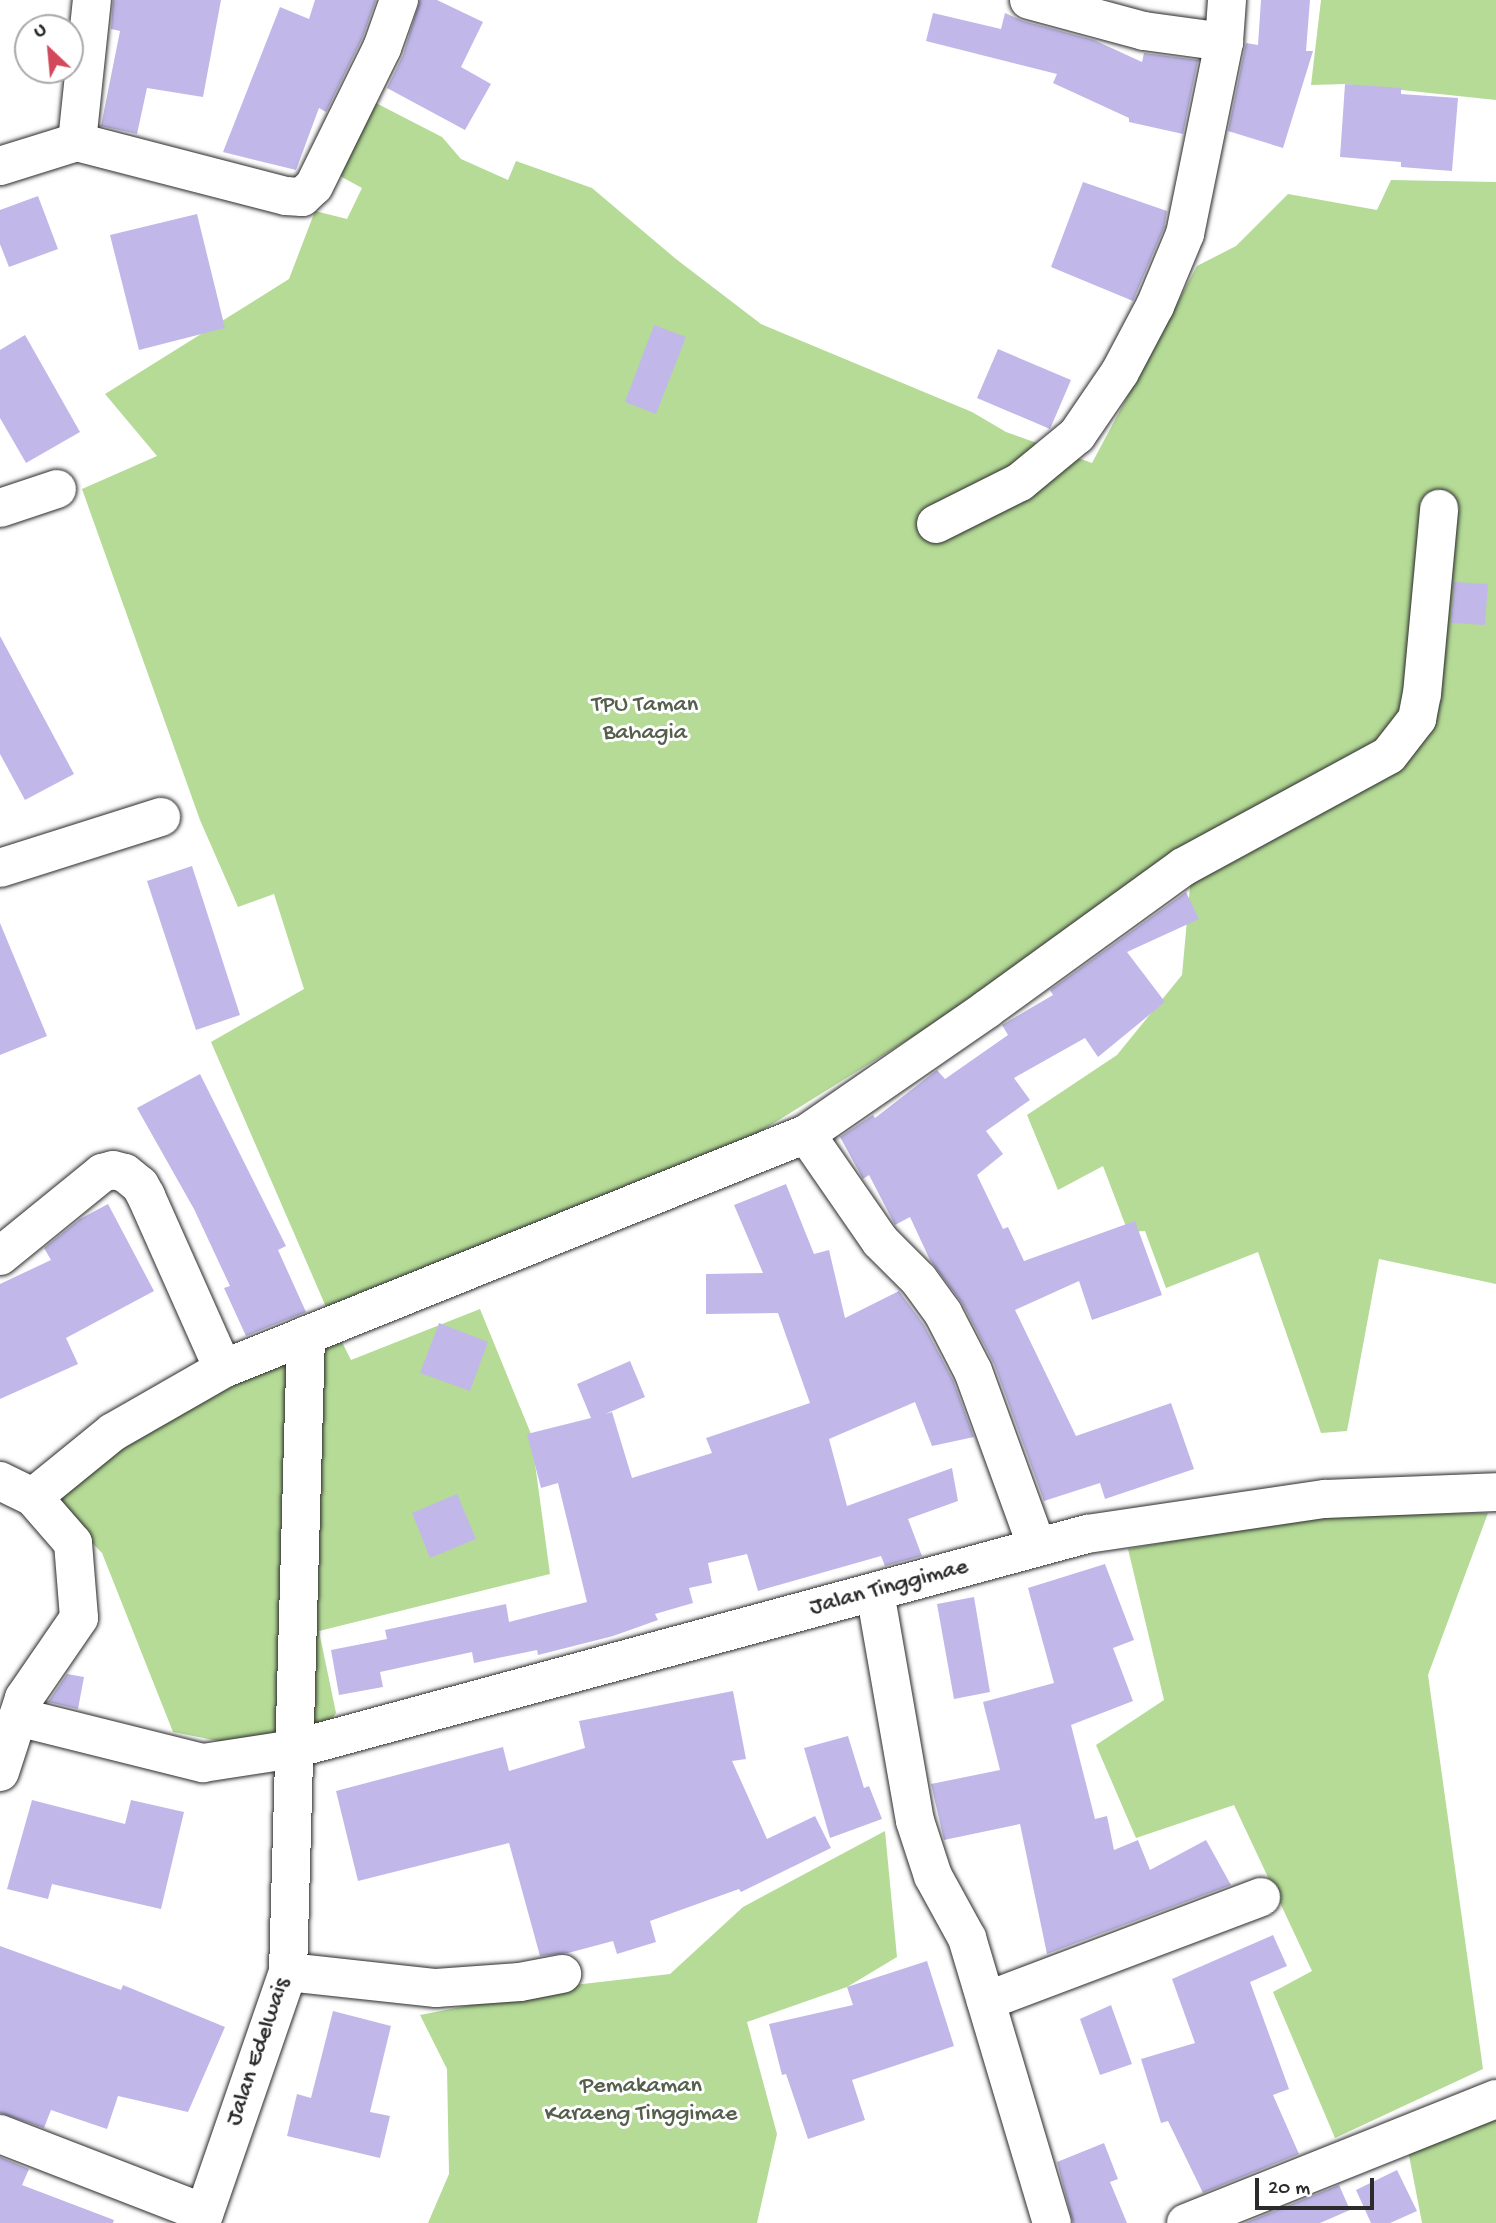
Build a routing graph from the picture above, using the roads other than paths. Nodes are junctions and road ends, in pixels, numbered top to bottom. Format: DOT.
graph roads {
  1 [pos="92,0"];
  2 [pos="399,0"];
  3 [pos="1030,0"];
  4 [pos="1227,0"];
  5 [pos="1224,42"];
  6 [pos="77,142"];
  7 [pos="0,166"];
  8 [pos="57,489"];
  9 [pos="0,508"];
  10 [pos="1439,509"];
  11 [pos="936,524"];
  12 [pos="161,817"];
  13 [pos="0,868"];
  14 [pos="806,1134"];
  15 [pos="0,1256"];
  16 [pos="306,1335"];
  17 [pos="223,1369"];
  18 [pos="17,1489"];
  19 [pos="1496,1492"];
  20 [pos="1037,1547"];
  21 [pos="875,1592"];
  22 [pos="18,1717"];
  23 [pos="294,1749"];
  24 [pos="0,1772"];
  25 [pos="1261,1897"];
  26 [pos="288,1972"];
  27 [pos="562,1974"];
  28 [pos="986,2001"];
  29 [pos="1496,2099"];
  30 [pos="0,2134"];
  31 [pos="203,2218"];
  32 [pos="1052,2223"];
  33 [pos="1186,2223"];
  1 -- 6 [label="street"];
  2 -- 6 [label="street"];
  3 -- 5 [label="street"];
  4 -- 5 [label="street"];
  5 -- 11 [label="street"];
  6 -- 7 [label="street"];
  8 -- 9 [label="street"];
  10 -- 14 [label="street"];
  12 -- 13 [label="street"];
  14 -- 16 [label="street"];
  14 -- 20 [label="street"];
  15 -- 17 [label="street"];
  16 -- 17 [label="street"];
  16 -- 23 [label="street, Jalan Edelwais"];
  17 -- 18 [label="street"];
  18 -- 22 [label="street"];
  19 -- 20 [label="street, Jalan Tinggimae"];
  20 -- 21 [label="street, Jalan Tinggimae"];
  21 -- 23 [label="street, Jalan Tinggimae"];
  21 -- 28 [label="street"];
  22 -- 23 [label="street, Jalan Tinggimae"];
  22 -- 24 [label="street"];
  23 -- 26 [label="street, Jalan Edelwais"];
  25 -- 28 [label="street"];
  26 -- 27 [label="street"];
  26 -- 31 [label="street, Jalan Edelwais"];
  28 -- 32 [label="street"];
  29 -- 33 [label="street"];
  30 -- 31 [label="street"];
}
